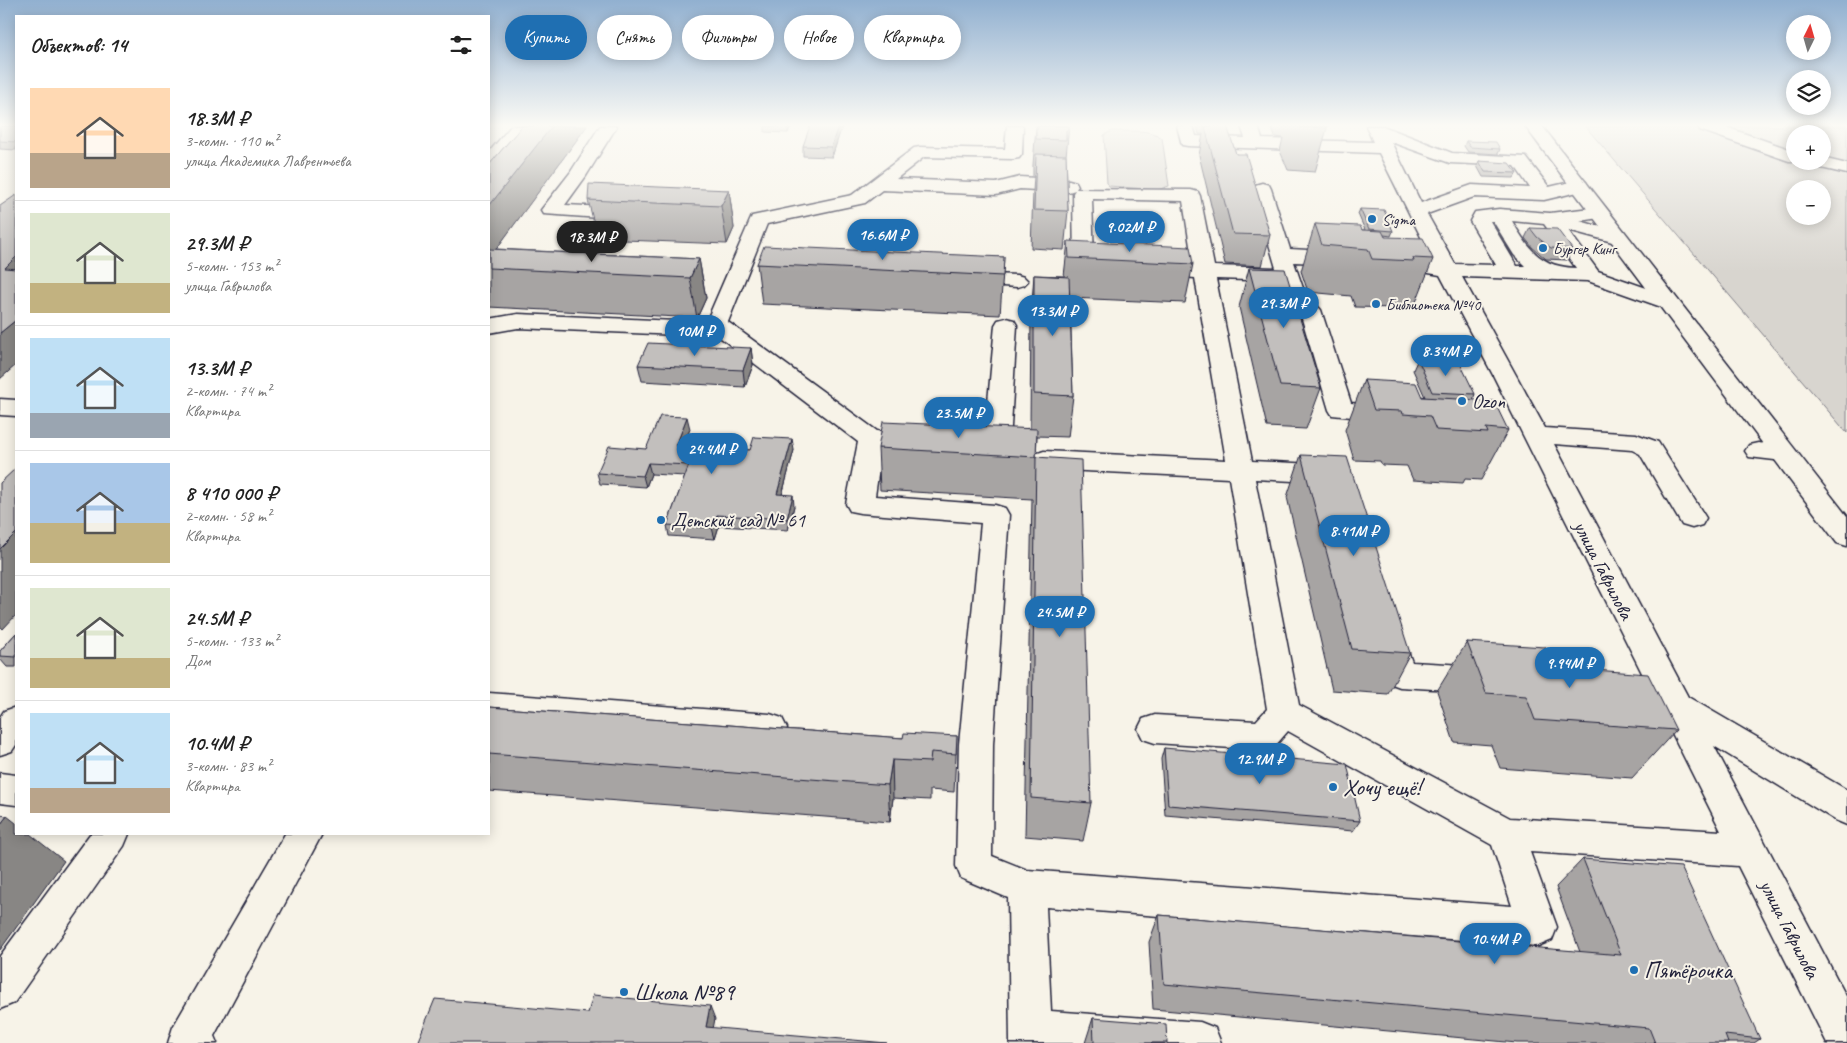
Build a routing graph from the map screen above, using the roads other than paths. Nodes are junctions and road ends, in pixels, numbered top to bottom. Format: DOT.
graph roads {
  1 [pos="578,175"];
  2 [pos="890,175"];
  3 [pos="1398,175"];
  4 [pos="1461,175"];
  5 [pos="1484,175"];
  6 [pos="1507,175"];
  7 [pos="1530,175"];
  8 [pos="1570,175"];
  9 [pos="877,184"];
  10 [pos="1579,186"];
  11 [pos="1262,189"];
  12 [pos="1472,192"];
  13 [pos="1496,192"];
  14 [pos="1082,193"];
  15 [pos="1520,193"];
  16 [pos="1544,194"];
  17 [pos="1416,211"];
  18 [pos="1598,213"];
  19 [pos="650,215"];
  20 [pos="1492,215"];
  21 [pos="1547,219"];
  22 [pos="1616,237"];
  23 [pos="1285,265"];
  24 [pos="1448,270"];
  25 [pos="1204,272"];
  26 [pos="1510,272"];
  27 [pos="1591,275"];
  28 [pos="948,278"];
  29 [pos="1017,281"];
  30 [pos="1667,303"];
  31 [pos="716,324"];
  32 [pos="1006,325"];
  33 [pos="490,326"];
  34 [pos="0,391"];
  35 [pos="15,392"];
  36 [pos="0,407"];
  37 [pos="15,408"];
  38 [pos="1410,414"];
  39 [pos="1500,420"];
  40 [pos="1531,428"];
  41 [pos="870,445"];
  42 [pos="909,447"];
  43 [pos="1240,469"];
  44 [pos="1344,493"];
  45 [pos="1692,518"];
  46 [pos="1847,536"];
  47 [pos="1379,607"];
  48 [pos="1505,680"];
  49 [pos="1634,688"];
  50 [pos="1670,699"];
  51 [pos="490,706"];
  52 [pos="1284,713"];
  53 [pos="1155,729"];
  54 [pos="797,730"];
  55 [pos="0,788"];
  56 [pos="15,790"];
  57 [pos="1847,809"];
  58 [pos="1506,834"];
  59 [pos="110,835"];
  60 [pos="303,835"];
  61 [pos="1749,850"];
  62 [pos="1026,888"];
  63 [pos="0,989"];
  64 [pos="1031,1037"];
  65 [pos="1847,1040"];
  66 [pos="196,1043"];
  67 [pos="1200,1043"];
  1 -- 19 [label="street"];
  2 -- 9 [label="street"];
  3 -- 17 [label="street, улица Гаврилова"];
  4 -- 12 [label="street"];
  5 -- 13 [label="street"];
  6 -- 15 [label="street"];
  7 -- 16 [label="street"];
  8 -- 10 [label="street"];
  9 -- 14 [label="street"];
  9 -- 31 [label="street"];
  10 -- 16 [label="street"];
  10 -- 18 [label="street"];
  11 -- 23 [label="street"];
  12 -- 13 [label="street"];
  12 -- 17 [label="street"];
  13 -- 15 [label="street"];
  14 -- 25 [label="street"];
  14 -- 25 [label="street"];
  15 -- 16 [label="street"];
  17 -- 24 [label="street, улица Гаврилова"];
  18 -- 21 [label="street"];
  18 -- 22 [label="street"];
  20 -- 21 [label="street"];
  20 -- 21 [label="street"];
  20 -- 26 [label="street"];
  21 -- 22 [label="street"];
  21 -- 27 [label="street"];
  22 -- 30 [label="street"];
  23 -- 24 [label="street"];
  23 -- 25 [label="street"];
  23 -- 38 [label="street"];
  24 -- 26 [label="street"];
  24 -- 40 [label="street, улица Гаврилова"];
  25 -- 43 [label="street"];
  26 -- 27 [label="street"];
  27 -- 30 [label="street"];
  28 -- 29 [label="street"];
  30 -- 46 [label="street"];
  31 -- 33 [label="street"];
  31 -- 41 [label="street"];
  32 -- 43 [label="street"];
  34 -- 35 [label="street"];
  36 -- 37 [label="street"];
  39 -- 40 [label="street"];
  40 -- 45 [label="street"];
  40 -- 50 [label="street, улица Гаврилова"];
  41 -- 42 [label="street"];
  41 -- 62 [label="street"];
  43 -- 44 [label="street"];
  43 -- 52 [label="street"];
  47 -- 48 [label="street"];
  49 -- 50 [label="street"];
  50 -- 57 [label="street"];
  50 -- 61 [label="street, улица Гаврилова"];
  51 -- 54 [label="street"];
  52 -- 53 [label="street"];
  52 -- 58 [label="street"];
  55 -- 56 [label="street"];
  58 -- 61 [label="street"];
  58 -- 62 [label="street"];
  59 -- 63 [label="street"];
  60 -- 66 [label="street"];
  61 -- 65 [label="street, улица Гаврилова"];
  62 -- 64 [label="street"];
  64 -- 67 [label="street"];
}
